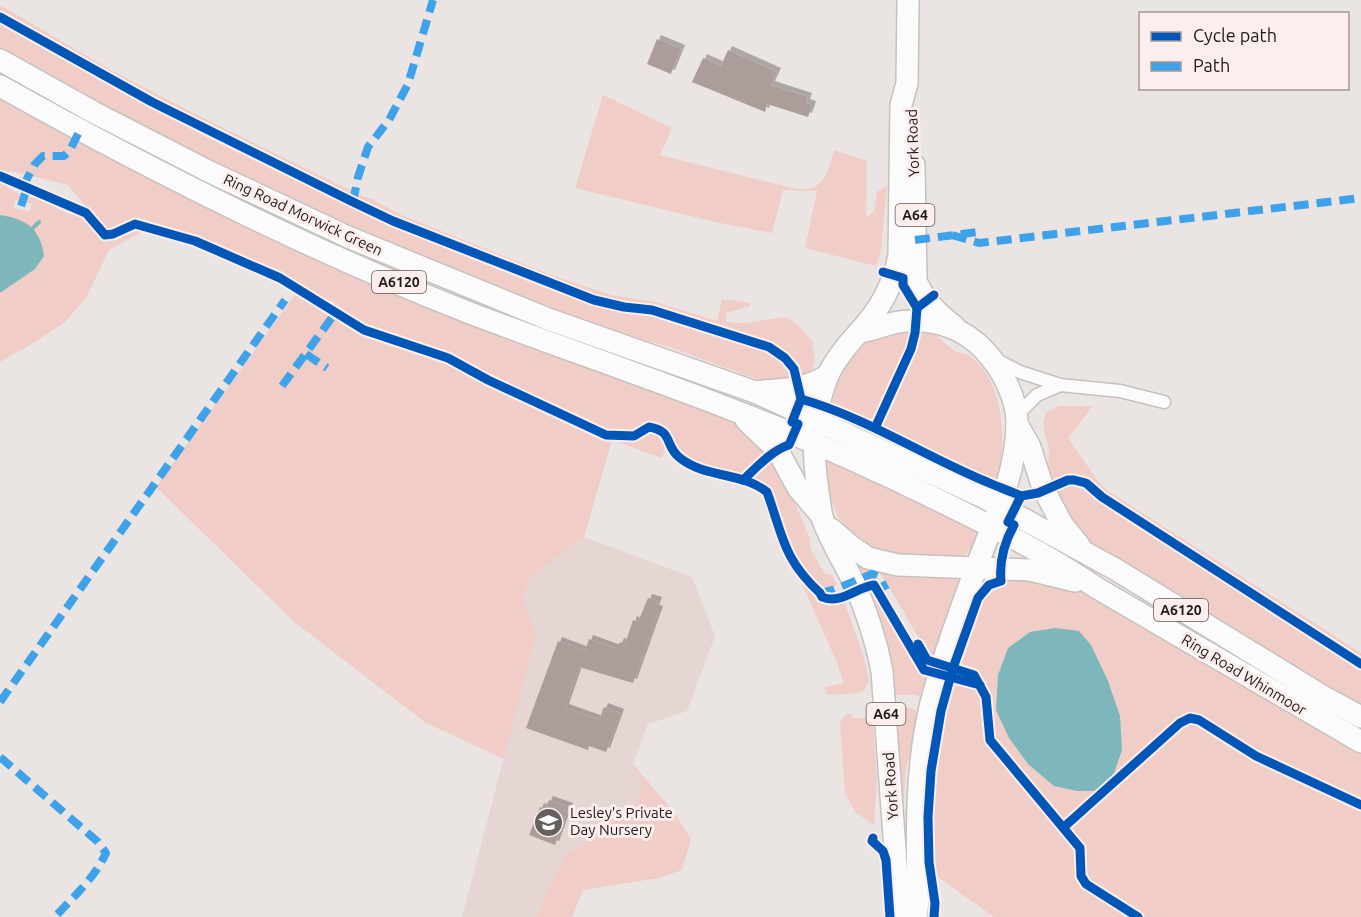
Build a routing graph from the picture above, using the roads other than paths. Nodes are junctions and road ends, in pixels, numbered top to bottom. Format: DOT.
graph roads {
  1 [pos="908,0"];
  2 [pos="0,60"];
  3 [pos="907,83"];
  4 [pos="0,86"];
  5 [pos="959,330"];
  6 [pos="859,332"];
  7 [pos="992,358"];
  8 [pos="828,375"];
  9 [pos="1060,385"];
  10 [pos="755,392"];
  11 [pos="1164,402"];
  12 [pos="736,411"];
  13 [pos="815,420"];
  14 [pos="1017,420"];
  15 [pos="813,442"];
  16 [pos="1000,506"];
  17 [pos="823,519"];
  18 [pos="992,526"];
  19 [pos="1086,553"];
  20 [pos="976,568"];
  21 [pos="1097,588"];
  22 [pos="1361,717"];
  23 [pos="1361,742"];
  24 [pos="903,917"];
  25 [pos="916,917"];
  1 -- 3 [label="highway, York Road / A64"];
  2 -- 10 [label="highway, Ring Road Morwick Green / A6120"];
  3 -- 5 [label="highway, York Road / A64"];
  3 -- 6 [label="highway, York Road / A64"];
  4 -- 12 [label="highway, Ring Road Morwick Green / A6120"];
  5 -- 6 [label="highway"];
  5 -- 7 [label="highway, York Road"];
  6 -- 8 [label="highway, York Road"];
  7 -- 9 [label="street"];
  7 -- 14 [label="highway, Ring Road Whinmoor"];
  8 -- 10 [label="highway, Ring Road Morwick Green / A6120"];
  8 -- 13 [label="highway, York Road"];
  9 -- 11 [label="street"];
  9 -- 14 [label="street"];
  10 -- 13 [label="highway, Ring Road Morwick Green / A6120"];
  12 -- 15 [label="highway, Ring Road Morwick Green / A6120"];
  12 -- 17 [label="highway, Ring Road Morwick Green / A6120"];
  13 -- 15 [label="highway, York Road"];
  13 -- 16 [label="highway, A6120"];
  14 -- 16 [label="highway, York Road"];
  14 -- 19 [label="highway, Ring Road Whinmoor / A6120"];
  15 -- 17 [label="highway, York Road"];
  15 -- 18 [label="highway, A6120"];
  16 -- 18 [label="highway, York Road"];
  16 -- 19 [label="highway, Ring Road Whinmoor / A6120"];
  17 -- 20 [label="highway, Ring Road Whinmoor"];
  17 -- 24 [label="highway, York Road / A64"];
  18 -- 20 [label="highway, York Road"];
  18 -- 21 [label="highway, Ring Road Whinmoor / A6120"];
  19 -- 22 [label="highway, Ring Road Whinmoor / A6120"];
  20 -- 21 [label="highway, Ring Road Whinmoor / A6120"];
  20 -- 25 [label="highway, York Road / A64"];
  21 -- 23 [label="highway, Ring Road Whinmoor / A6120"];
}
